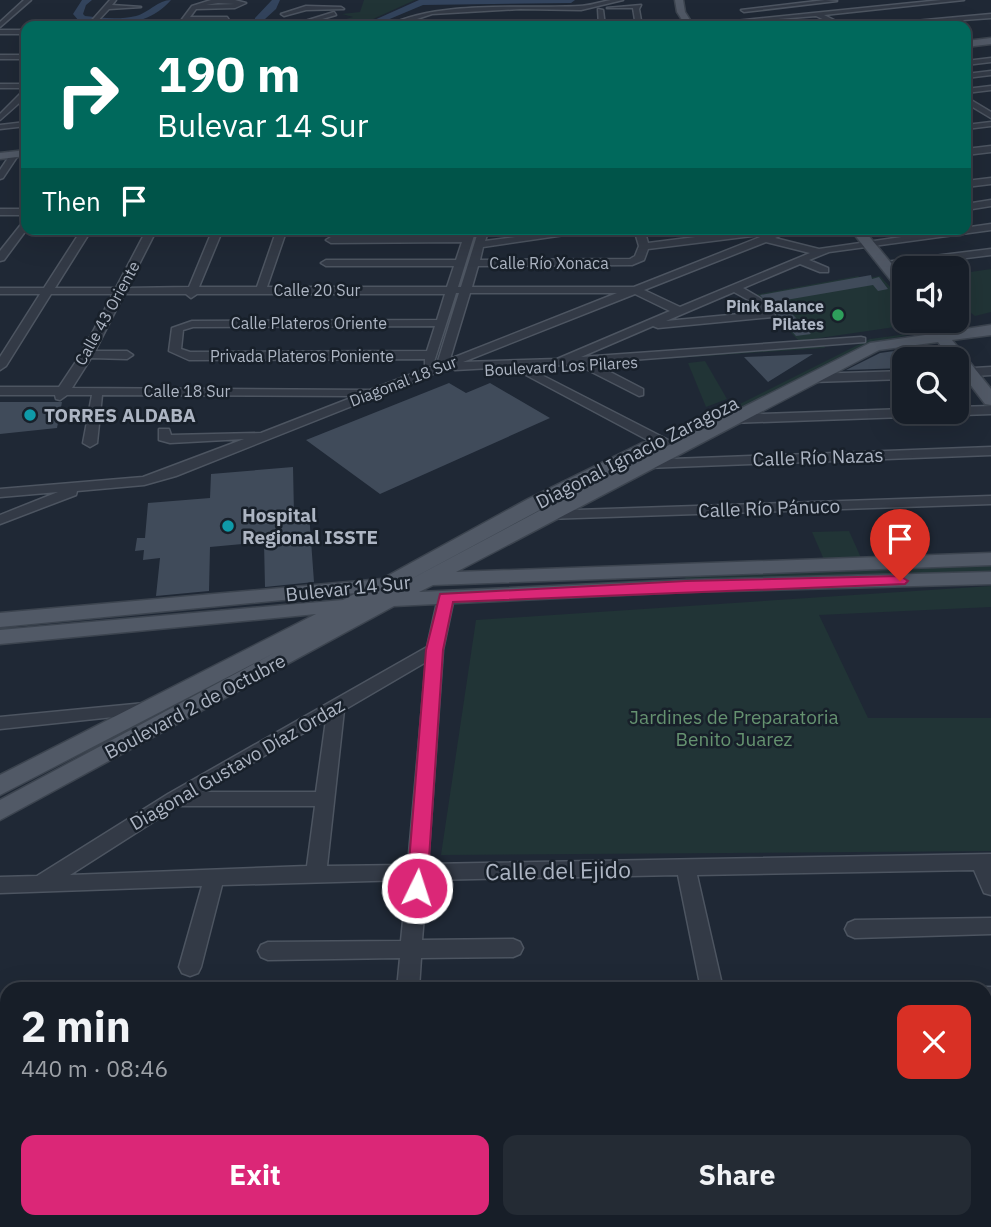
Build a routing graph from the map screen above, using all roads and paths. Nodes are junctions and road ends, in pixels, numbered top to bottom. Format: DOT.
graph roads {
  1 [pos="28,0"];
  2 [pos="113,0"];
  3 [pos="344,0"];
  4 [pos="620,0"];
  5 [pos="679,0"];
  6 [pos="777,0"];
  7 [pos="845,0"];
  8 [pos="897,0"];
  9 [pos="961,0"];
  10 [pos="810,2"];
  11 [pos="796,4"];
  12 [pos="909,5"];
  13 [pos="639,6"];
  14 [pos="891,6"];
  15 [pos="107,7"];
  16 [pos="138,7"];
  17 [pos="194,7"];
  18 [pos="341,9"];
  19 [pos="600,10"];
  20 [pos="853,10"];
  21 [pos="733,11"];
  22 [pos="528,12"];
  23 [pos="904,12"];
  24 [pos="816,13"];
  25 [pos="284,14"];
  26 [pos="862,14"];
  27 [pos="565,15"];
  28 [pos="695,15"];
  29 [pos="683,16"];
  30 [pos="991,16"];
  31 [pos="517,17"];
  32 [pos="916,17"];
  33 [pos="227,19"];
  34 [pos="95,21"];
  35 [pos="184,21"];
  36 [pos="205,21"];
  37 [pos="310,21"];
  38 [pos="405,21"];
  39 [pos="530,21"];
  40 [pos="565,21"];
  41 [pos="601,21"];
  42 [pos="638,21"];
  43 [pos="644,21"];
  44 [pos="686,21"];
  45 [pos="738,21"];
  46 [pos="833,21"];
  47 [pos="926,21"];
  48 [pos="938,21"];
  49 [pos="0,24"];
  50 [pos="0,32"];
  51 [pos="21,32"];
  52 [pos="991,40"];
  53 [pos="971,41"];
  54 [pos="0,57"];
  55 [pos="15,57"];
  56 [pos="21,57"];
  57 [pos="991,60"];
  58 [pos="971,62"];
  59 [pos="7,64"];
  60 [pos="991,73"];
  61 [pos="971,75"];
  62 [pos="0,86"];
  63 [pos="21,86"];
  64 [pos="991,88"];
  65 [pos="971,90"];
  66 [pos="21,98"];
  67 [pos="971,103"];
  68 [pos="991,105"];
  69 [pos="977,107"];
  70 [pos="971,108"];
  71 [pos="991,116"];
  72 [pos="0,118"];
  73 [pos="991,124"];
  74 [pos="21,125"];
  75 [pos="971,126"];
  76 [pos="0,127"];
  77 [pos="991,149"];
  78 [pos="971,151"];
  79 [pos="21,155"];
  80 [pos="991,155"];
  81 [pos="21,156"];
  82 [pos="971,157"];
  83 [pos="0,158"];
  84 [pos="13,158"];
  85 [pos="0,176"];
  86 [pos="991,181"];
  87 [pos="971,183"];
  88 [pos="991,203"];
  89 [pos="971,206"];
  90 [pos="0,214"];
  91 [pos="21,214"];
  92 [pos="991,227"];
  93 [pos="971,230"];
  94 [pos="21,231"];
  95 [pos="83,235"];
  96 [pos="149,235"];
  97 [pos="216,235"];
  98 [pos="280,235"];
  99 [pos="332,235"];
  100 [pos="469,235"];
  101 [pos="482,235"];
  102 [pos="555,235"];
  103 [pos="641,235"];
  104 [pos="738,235"];
  105 [pos="775,235"];
  106 [pos="860,235"];
  107 [pos="928,235"];
  108 [pos="766,239"];
  109 [pos="866,243"];
  110 [pos="479,245"];
  111 [pos="644,246"];
  112 [pos="819,252"];
  113 [pos="991,252"];
  114 [pos="0,258"];
  115 [pos="801,261"];
  116 [pos="326,263"];
  117 [pos="460,263"];
  118 [pos="473,263"];
  119 [pos="885,265"];
  120 [pos="892,273"];
  121 [pos="814,275"];
  122 [pos="735,288"];
  123 [pos="261,290"];
  124 [pos="451,291"];
  125 [pos="192,292"];
  126 [pos="320,292"];
  127 [pos="464,292"];
  128 [pos="629,292"];
  129 [pos="0,293"];
  130 [pos="48,293"];
  131 [pos="120,293"];
  132 [pos="680,311"];
  133 [pos="991,321"];
  134 [pos="441,323"];
  135 [pos="969,324"];
  136 [pos="645,326"];
  137 [pos="969,329"];
  138 [pos="991,330"];
  139 [pos="896,333"];
  140 [pos="927,333"];
  141 [pos="939,333"];
  142 [pos="916,340"];
  143 [pos="853,344"];
  144 [pos="940,347"];
  145 [pos="950,347"];
  146 [pos="175,351"];
  147 [pos="87,354"];
  148 [pos="127,355"];
  149 [pos="431,355"];
  150 [pos="559,362"];
  151 [pos="588,365"];
  152 [pos="0,366"];
  153 [pos="442,366"];
  154 [pos="517,367"];
  155 [pos="991,371"];
  156 [pos="426,372"];
  157 [pos="969,373"];
  158 [pos="892,375"];
  159 [pos="813,377"];
  160 [pos="969,379"];
  161 [pos="0,391"];
  162 [pos="62,393"];
  163 [pos="129,393"];
  164 [pos="639,393"];
  165 [pos="368,395"];
  166 [pos="96,396"];
  167 [pos="0,397"];
  168 [pos="991,400"];
  169 [pos="991,410"];
  170 [pos="969,411"];
  171 [pos="892,413"];
  172 [pos="731,419"];
  173 [pos="164,432"];
  174 [pos="268,435"];
  175 [pos="90,443"];
  176 [pos="667,445"];
  177 [pos="991,451"];
  178 [pos="646,464"];
  179 [pos="90,485"];
  180 [pos="0,493"];
  181 [pos="991,500"];
  182 [pos="547,515"];
  183 [pos="0,520"];
  184 [pos="991,559"];
  185 [pos="991,578"];
  186 [pos="428,580"];
  187 [pos="389,591"];
  188 [pos="446,598"];
  189 [pos="351,604"];
  190 [pos="0,620"];
  191 [pos="0,637"];
  192 [pos="435,650"];
  193 [pos="336,706"];
  194 [pos="145,709"];
  195 [pos="0,723"];
  196 [pos="0,786"];
  197 [pos="175,799"];
  198 [pos="325,799"];
  199 [pos="0,811"];
  200 [pos="986,862"];
  201 [pos="686,868"];
  202 [pos="316,874"];
  203 [pos="418,874"];
  204 [pos="214,877"];
  205 [pos="41,882"];
  206 [pos="0,885"];
  207 [pos="991,887"];
  208 [pos="991,926"];
  209 [pos="856,929"];
  210 [pos="412,947"];
  211 [pos="513,948"];
  212 [pos="268,951"];
  213 [pos="190,967"];
  214 [pos="409,982"];
  215 [pos="710,982"];
  1 -- 49 [label="street"];
  2 -- 15 [label="street"];
  3 -- 18 [label="street"];
  4 -- 22 [label="street"];
  5 -- 29 [label="main road"];
  6 -- 11 [label="street"];
  7 -- 10 [label="street"];
  8 -- 12 [label="street"];
  9 -- 12 [label="street"];
  10 -- 11 [label="street"];
  11 -- 21 [label="street"];
  11 -- 24 [label="street"];
  12 -- 14 [label="street"];
  13 -- 19 [label="street"];
  13 -- 42 [label="street"];
  13 -- 43 [label="street"];
  14 -- 20 [label="street"];
  14 -- 23 [label="street"];
  15 -- 16 [label="street"];
  15 -- 34 [label="street"];
  17 -- 17 [label="street"];
  17 -- 35 [label="street"];
  18 -- 25 [label="street"];
  18 -- 37 [label="street"];
  19 -- 27 [label="street"];
  19 -- 41 [label="street"];
  20 -- 24 [label="street"];
  20 -- 26 [label="street"];
  22 -- 27 [label="street"];
  22 -- 31 [label="street"];
  22 -- 38 [label="street"];
  22 -- 39 [label="street"];
  24 -- 45 [label="street"];
  24 -- 46 [label="street"];
  27 -- 40 [label="street"];
  28 -- 29 [label="street"];
  29 -- 44 [label="main road"];
  30 -- 48 [label="street"];
  32 -- 47 [label="street"];
  33 -- 36 [label="street"];
  50 -- 51 [label="street"];
  52 -- 53 [label="main road"];
  54 -- 55 [label="street"];
  55 -- 56 [label="street"];
  55 -- 59 [label="street"];
  57 -- 58 [label="street"];
  60 -- 61 [label="street"];
  62 -- 63 [label="street"];
  64 -- 65 [label="street"];
  66 -- 72 [label="street"];
  67 -- 69 [label="street"];
  68 -- 69 [label="street"];
  69 -- 70 [label="street"];
  69 -- 71 [label="street"];
  73 -- 75 [label="street"];
  74 -- 76 [label="street"];
  77 -- 78 [label="street"];
  79 -- 83 [label="main road"];
  80 -- 82 [label="street"];
  81 -- 84 [label="main road"];
  83 -- 84 [label="main road"];
  84 -- 85 [label="street"];
  86 -- 87 [label="street"];
  88 -- 89 [label="street"];
  90 -- 91 [label="street"];
  92 -- 93 [label="street"];
  94 -- 114 [label="street"];
  95 -- 130 [label="street"];
  96 -- 131 [label="street, Calle 43 Oriente"];
  97 -- 125 [label="street"];
  98 -- 123 [label="street"];
  99 -- 116 [label="street"];
  100 -- 117 [label="street"];
  101 -- 110 [label="street"];
  102 -- 110 [label="street"];
  103 -- 111 [label="street"];
  104 -- 111 [label="street"];
  105 -- 108 [label="street, Diagonal 18 Sur"];
  106 -- 109 [label="main road"];
  107 -- 109 [label="street"];
  108 -- 112 [label="street"];
  108 -- 128 [label="street, Diagonal 18 Sur"];
  109 -- 112 [label="street"];
  109 -- 119 [label="main road"];
  110 -- 118 [label="street"];
  111 -- 118 [label="street, Calle Río Xonaca"];
  112 -- 115 [label="street"];
  113 -- 119 [label="street"];
  115 -- 121 [label="street"];
  115 -- 122 [label="street"];
  116 -- 117 [label="street"];
  116 -- 126 [label="street"];
  117 -- 124 [label="street"];
  118 -- 127 [label="street"];
  119 -- 120 [label="main road"];
  122 -- 132 [label="street"];
  122 -- 136 [label="street"];
  123 -- 125 [label="street, Calle 20 Sur"];
  123 -- 126 [label="street, Calle 20 Sur"];
  124 -- 126 [label="street, Calle 20 Sur"];
  124 -- 127 [label="street, Calle 20 Sur"];
  124 -- 134 [label="street"];
  125 -- 126 [label="street, Calle 20 Sur"];
  125 -- 131 [label="street, Calle 20 Sur"];
  127 -- 128 [label="street, Calle 20 Sur"];
  127 -- 153 [label="street"];
  128 -- 132 [label="street"];
  128 -- 153 [label="street, Diagonal 18 Sur"];
  129 -- 130 [label="street, Calle 20 Sur"];
  130 -- 131 [label="street, Calle 20 Sur"];
  130 -- 152 [label="street"];
  131 -- 147 [label="street, Calle 43 Oriente"];
  132 -- 136 [label="street"];
  133 -- 135 [label="main road"];
  134 -- 146 [label="street, Calle Plateros Oriente"];
  134 -- 149 [label="street"];
  136 -- 150 [label="street"];
  137 -- 138 [label="main road"];
  139 -- 143 [label="main road, Diagonal Ignacio Zaragoza"];
  140 -- 142 [label="main road, Diagonal Ignacio Zaragoza"];
  141 -- 145 [label="main road"];
  142 -- 144 [label="main road"];
  142 -- 159 [label="main road, Diagonal Ignacio Zaragoza"];
  143 -- 150 [label="street, Boulevard Los Pilares"];
  143 -- 151 [label="street, Boulevard Los Pilares"];
  143 -- 176 [label="main road, Diagonal Ignacio Zaragoza"];
  146 -- 149 [label="street, Privada Plateros Poniente"];
  147 -- 148 [label="street"];
  147 -- 162 [label="street, Calle 43 Oriente"];
  149 -- 156 [label="street"];
  150 -- 154 [label="street, Boulevard Los Pilares"];
  151 -- 154 [label="street, Boulevard Los Pilares"];
  151 -- 164 [label="street"];
  153 -- 154 [label="street, Boulevard Los Pilares"];
  153 -- 156 [label="street, Diagonal 18 Sur"];
  154 -- 156 [label="street, Boulevard Los Pilares"];
  154 -- 176 [label="street"];
  155 -- 157 [label="street"];
  156 -- 165 [label="street, Diagonal 18 Sur"];
  158 -- 159 [label="street"];
  159 -- 172 [label="main road, Diagonal Ignacio Zaragoza"];
  160 -- 168 [label="main road"];
  161 -- 162 [label="street, Calle 18 Sur"];
  162 -- 163 [label="street, Calle 18 Sur"];
  162 -- 166 [label="street, Calle 18 Sur"];
  162 -- 167 [label="street, Calle 18 Sur"];
  163 -- 165 [label="street, Calle 18 Sur"];
  163 -- 166 [label="street, Calle 18 Sur"];
  165 -- 174 [label="street, Diagonal 18 Sur"];
  166 -- 175 [label="street"];
  169 -- 170 [label="street"];
  171 -- 172 [label="street"];
  172 -- 176 [label="main road, Diagonal Ignacio Zaragoza"];
  173 -- 174 [label="street"];
  174 -- 179 [label="street, Diagonal 18 Sur"];
  176 -- 178 [label="main road, Diagonal Ignacio Zaragoza"];
  176 -- 187 [label="main road, Diagonal Ignacio Zaragoza"];
  177 -- 178 [label="street, Calle Río Nazas"];
  178 -- 182 [label="main road, Diagonal Ignacio Zaragoza"];
  179 -- 180 [label="street"];
  179 -- 183 [label="street"];
  181 -- 182 [label="street, Calle Río Pánuco"];
  182 -- 186 [label="main road, Diagonal Ignacio Zaragoza"];
  184 -- 186 [label="main road, Bulevar 14 Sur"];
  185 -- 188 [label="main road, Bulevar 14 Sur"];
  186 -- 187 [label="main road, Bulevar 14 Sur"];
  187 -- 188 [label="main road, Bulevar 14 Sur"];
  187 -- 189 [label="main road, Bulevar 14 Sur"];
  187 -- 190 [label="main road, Bulevar 14 Sur"];
  187 -- 199 [label="main road, Boulevard 2 de Octubre"];
  188 -- 192 [label="street"];
  189 -- 191 [label="main road, Bulevar 14 Sur"];
  189 -- 194 [label="main road, Boulevard 2 de Octubre"];
  192 -- 193 [label="street, Diagonal Gustavo Díaz Ordaz"];
  192 -- 203 [label="street"];
  193 -- 197 [label="street, Diagonal Gustavo Díaz Ordaz"];
  193 -- 198 [label="street"];
  194 -- 195 [label="street"];
  194 -- 196 [label="main road, Boulevard 2 de Octubre"];
  197 -- 198 [label="street"];
  197 -- 205 [label="street, Diagonal Gustavo Díaz Ordaz"];
  198 -- 202 [label="street"];
  200 -- 201 [label="street, Calle del Ejido"];
  200 -- 207 [label="street"];
  201 -- 203 [label="street, Calle del Ejido"];
  201 -- 215 [label="street"];
  202 -- 203 [label="street, Calle del Ejido"];
  202 -- 204 [label="street, Calle del Ejido"];
  203 -- 210 [label="street"];
  204 -- 205 [label="street, Calle del Ejido"];
  204 -- 213 [label="street"];
  205 -- 206 [label="street, Calle del Ejido"];
  208 -- 209 [label="street"];
  210 -- 211 [label="street"];
  210 -- 212 [label="street"];
  210 -- 214 [label="street"];
}
